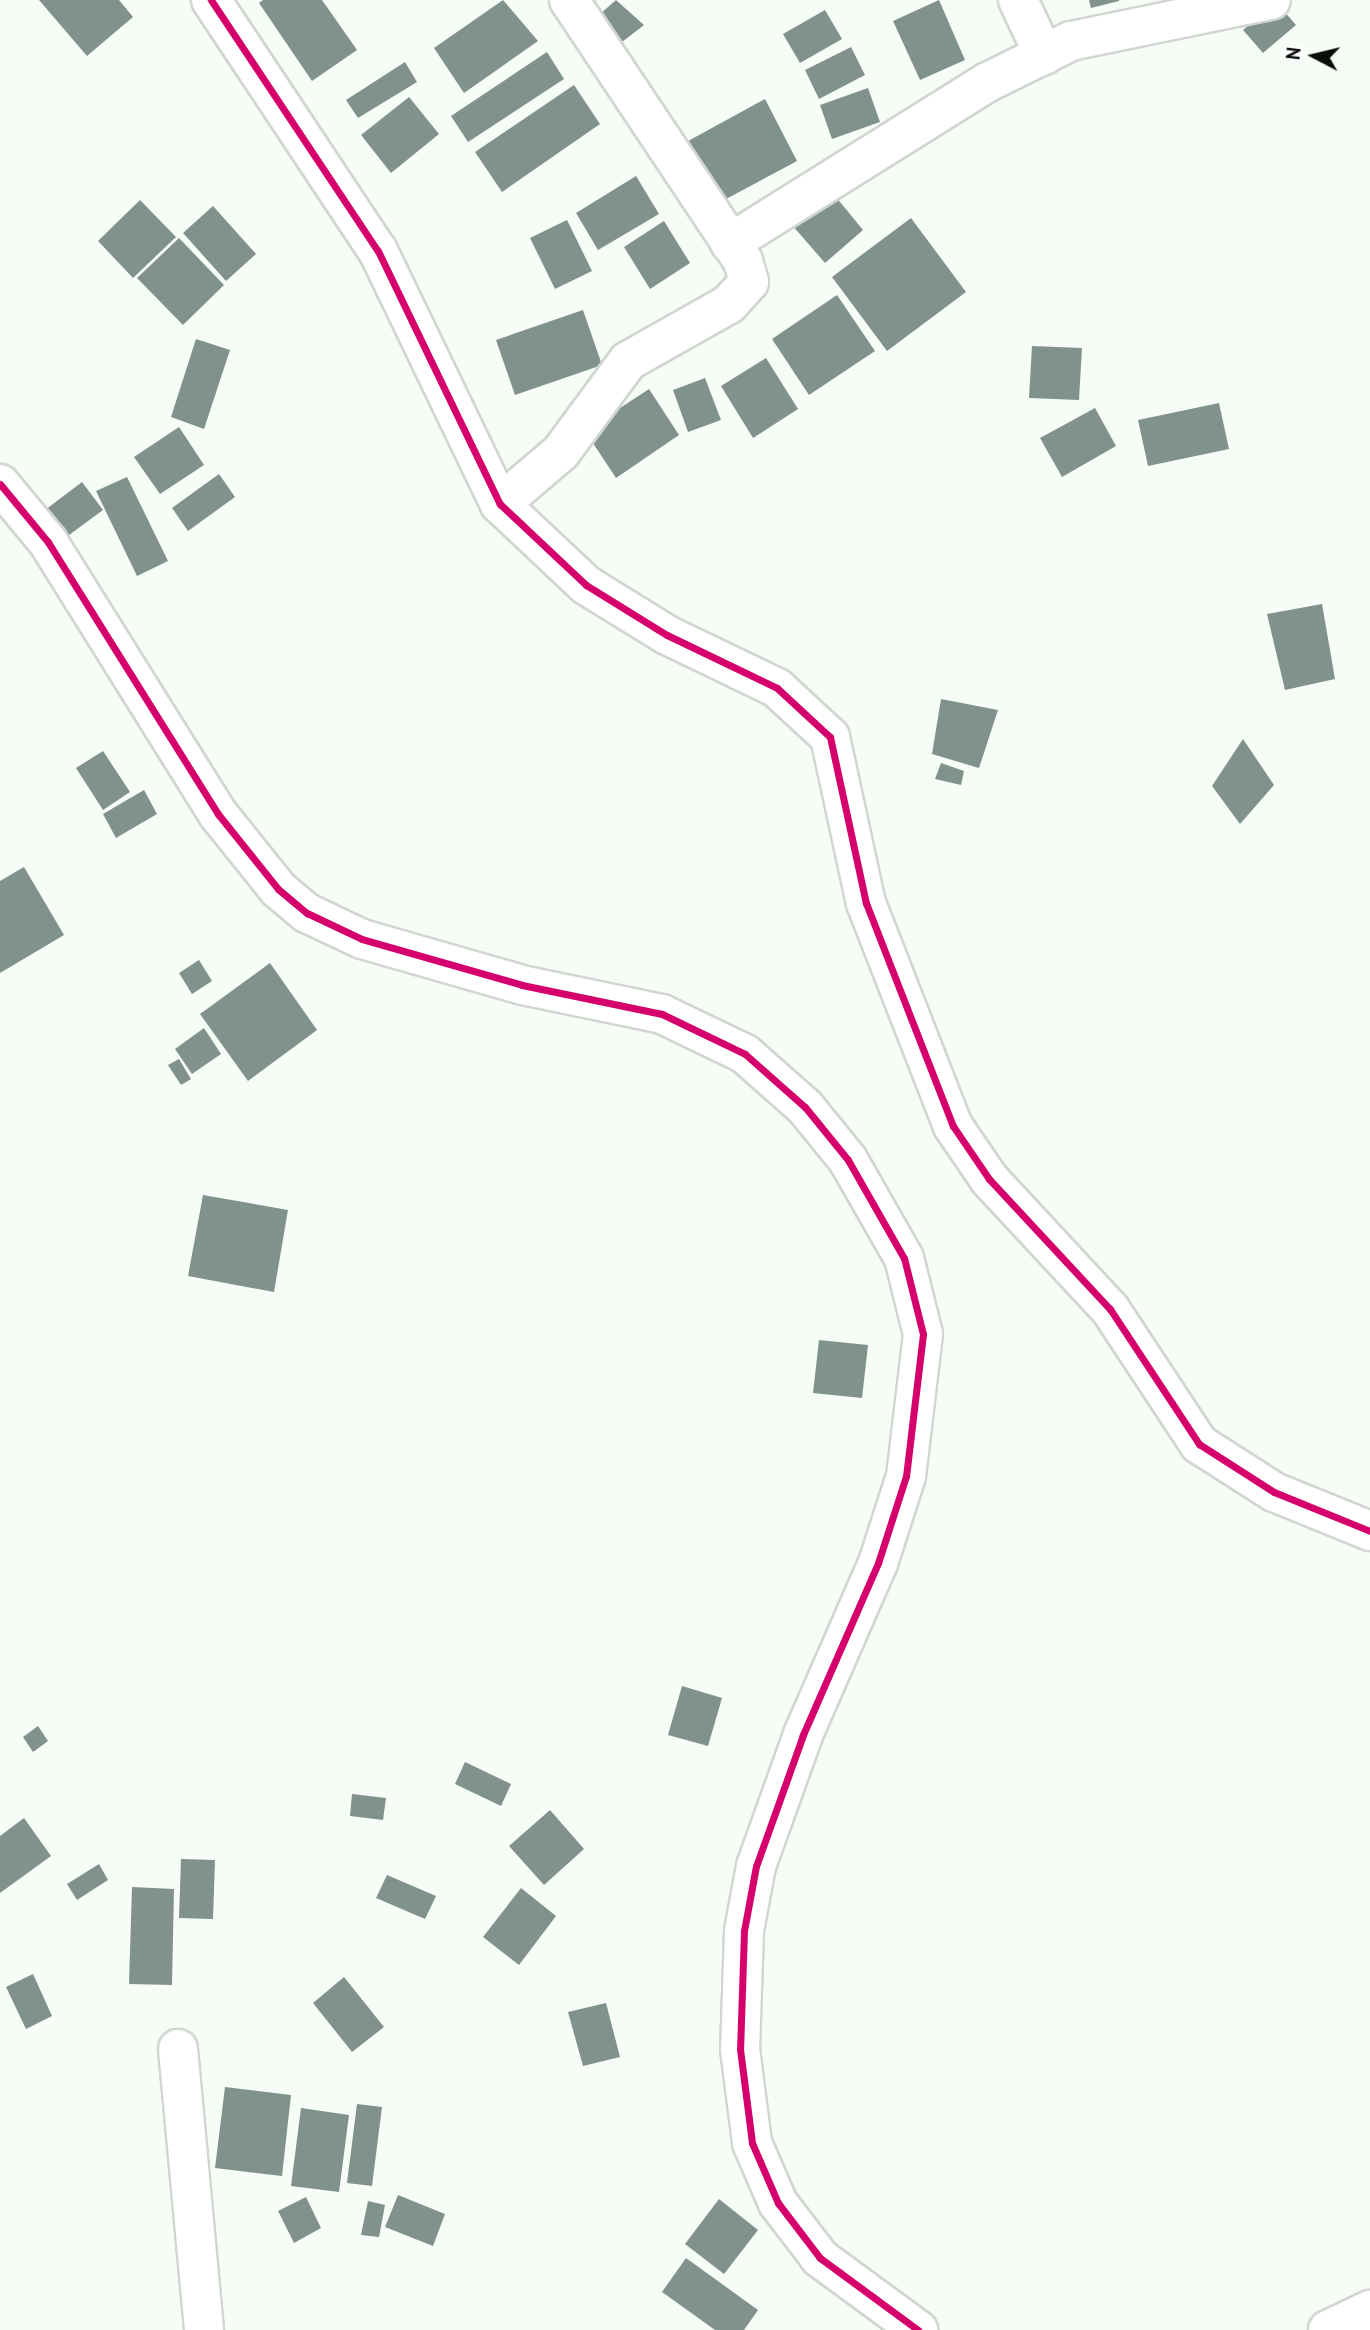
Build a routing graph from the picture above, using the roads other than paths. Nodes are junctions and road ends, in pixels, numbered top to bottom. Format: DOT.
graph roads {
  1 [pos="211,0"];
  2 [pos="569,0"];
  3 [pos="1018,0"];
  4 [pos="1271,0"];
  5 [pos="1044,55"];
  6 [pos="730,243"];
  7 [pos="0,484"];
  8 [pos="500,504"];
  9 [pos="1370,1531"];
  10 [pos="178,2049"];
  11 [pos="1370,2310"];
  12 [pos="204,2330"];
  13 [pos="918,2330"];
  14 [pos="1328,2330"];
  1 -- 8 [label="street"];
  2 -- 6 [label="street"];
  3 -- 5 [label="street"];
  4 -- 5 [label="street"];
  5 -- 6 [label="street"];
  6 -- 8 [label="street"];
  7 -- 13 [label="street"];
  8 -- 9 [label="street"];
  10 -- 12 [label="street"];
  11 -- 14 [label="street"];
}
